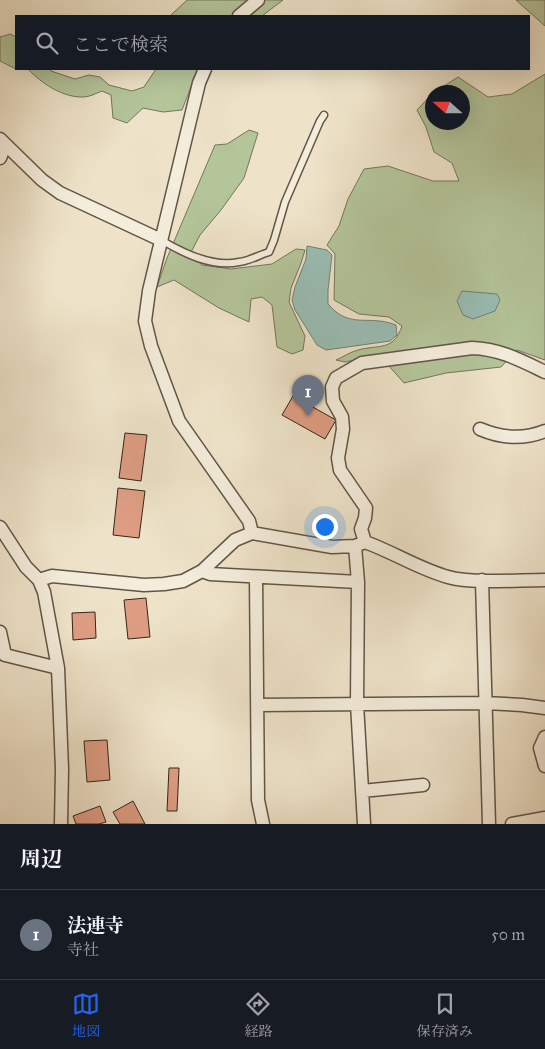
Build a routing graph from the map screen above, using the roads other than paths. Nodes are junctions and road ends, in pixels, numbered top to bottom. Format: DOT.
graph roads {
  1 [pos="258,0"];
  2 [pos="240,15"];
  3 [pos="205,70"];
  4 [pos="324,115"];
  5 [pos="2,142"];
  6 [pos="0,158"];
  7 [pos="162,240"];
  8 [pos="545,372"];
  9 [pos="480,428"];
  10 [pos="545,431"];
  11 [pos="0,527"];
  12 [pos="252,533"];
  13 [pos="360,544"];
  14 [pos="202,571"];
  15 [pos="256,577"];
  16 [pos="39,580"];
  17 [pos="482,580"];
  18 [pos="545,580"];
  19 [pos="358,582"];
  20 [pos="0,632"];
  21 [pos="58,668"];
  22 [pos="485,703"];
  23 [pos="357,704"];
  24 [pos="258,705"];
  25 [pos="545,708"];
  26 [pos="545,737"];
  27 [pos="545,766"];
  28 [pos="423,785"];
  29 [pos="362,791"];
  30 [pos="545,818"];
  31 [pos="61,824"];
  32 [pos="264,824"];
  33 [pos="364,824"];
  34 [pos="488,824"];
  35 [pos="512,824"];
  1 -- 2 [label="street"];
  3 -- 7 [label="street"];
  4 -- 7 [label="lane"];
  5 -- 6 [label="street"];
  5 -- 7 [label="street"];
  7 -- 12 [label="street"];
  8 -- 13 [label="street"];
  9 -- 10 [label="street"];
  11 -- 16 [label="street"];
  12 -- 13 [label="street"];
  12 -- 14 [label="street"];
  13 -- 17 [label="street"];
  13 -- 19 [label="street"];
  14 -- 15 [label="street"];
  14 -- 16 [label="street"];
  15 -- 19 [label="street"];
  15 -- 24 [label="street"];
  16 -- 21 [label="street"];
  17 -- 18 [label="street"];
  17 -- 22 [label="street"];
  19 -- 23 [label="street"];
  20 -- 21 [label="street"];
  21 -- 31 [label="street"];
  22 -- 23 [label="street"];
  22 -- 25 [label="street"];
  22 -- 34 [label="street"];
  23 -- 24 [label="street"];
  23 -- 29 [label="street"];
  24 -- 32 [label="street"];
  26 -- 27 [label="street"];
  28 -- 29 [label="street"];
  29 -- 33 [label="street"];
  30 -- 35 [label="street"];
}
